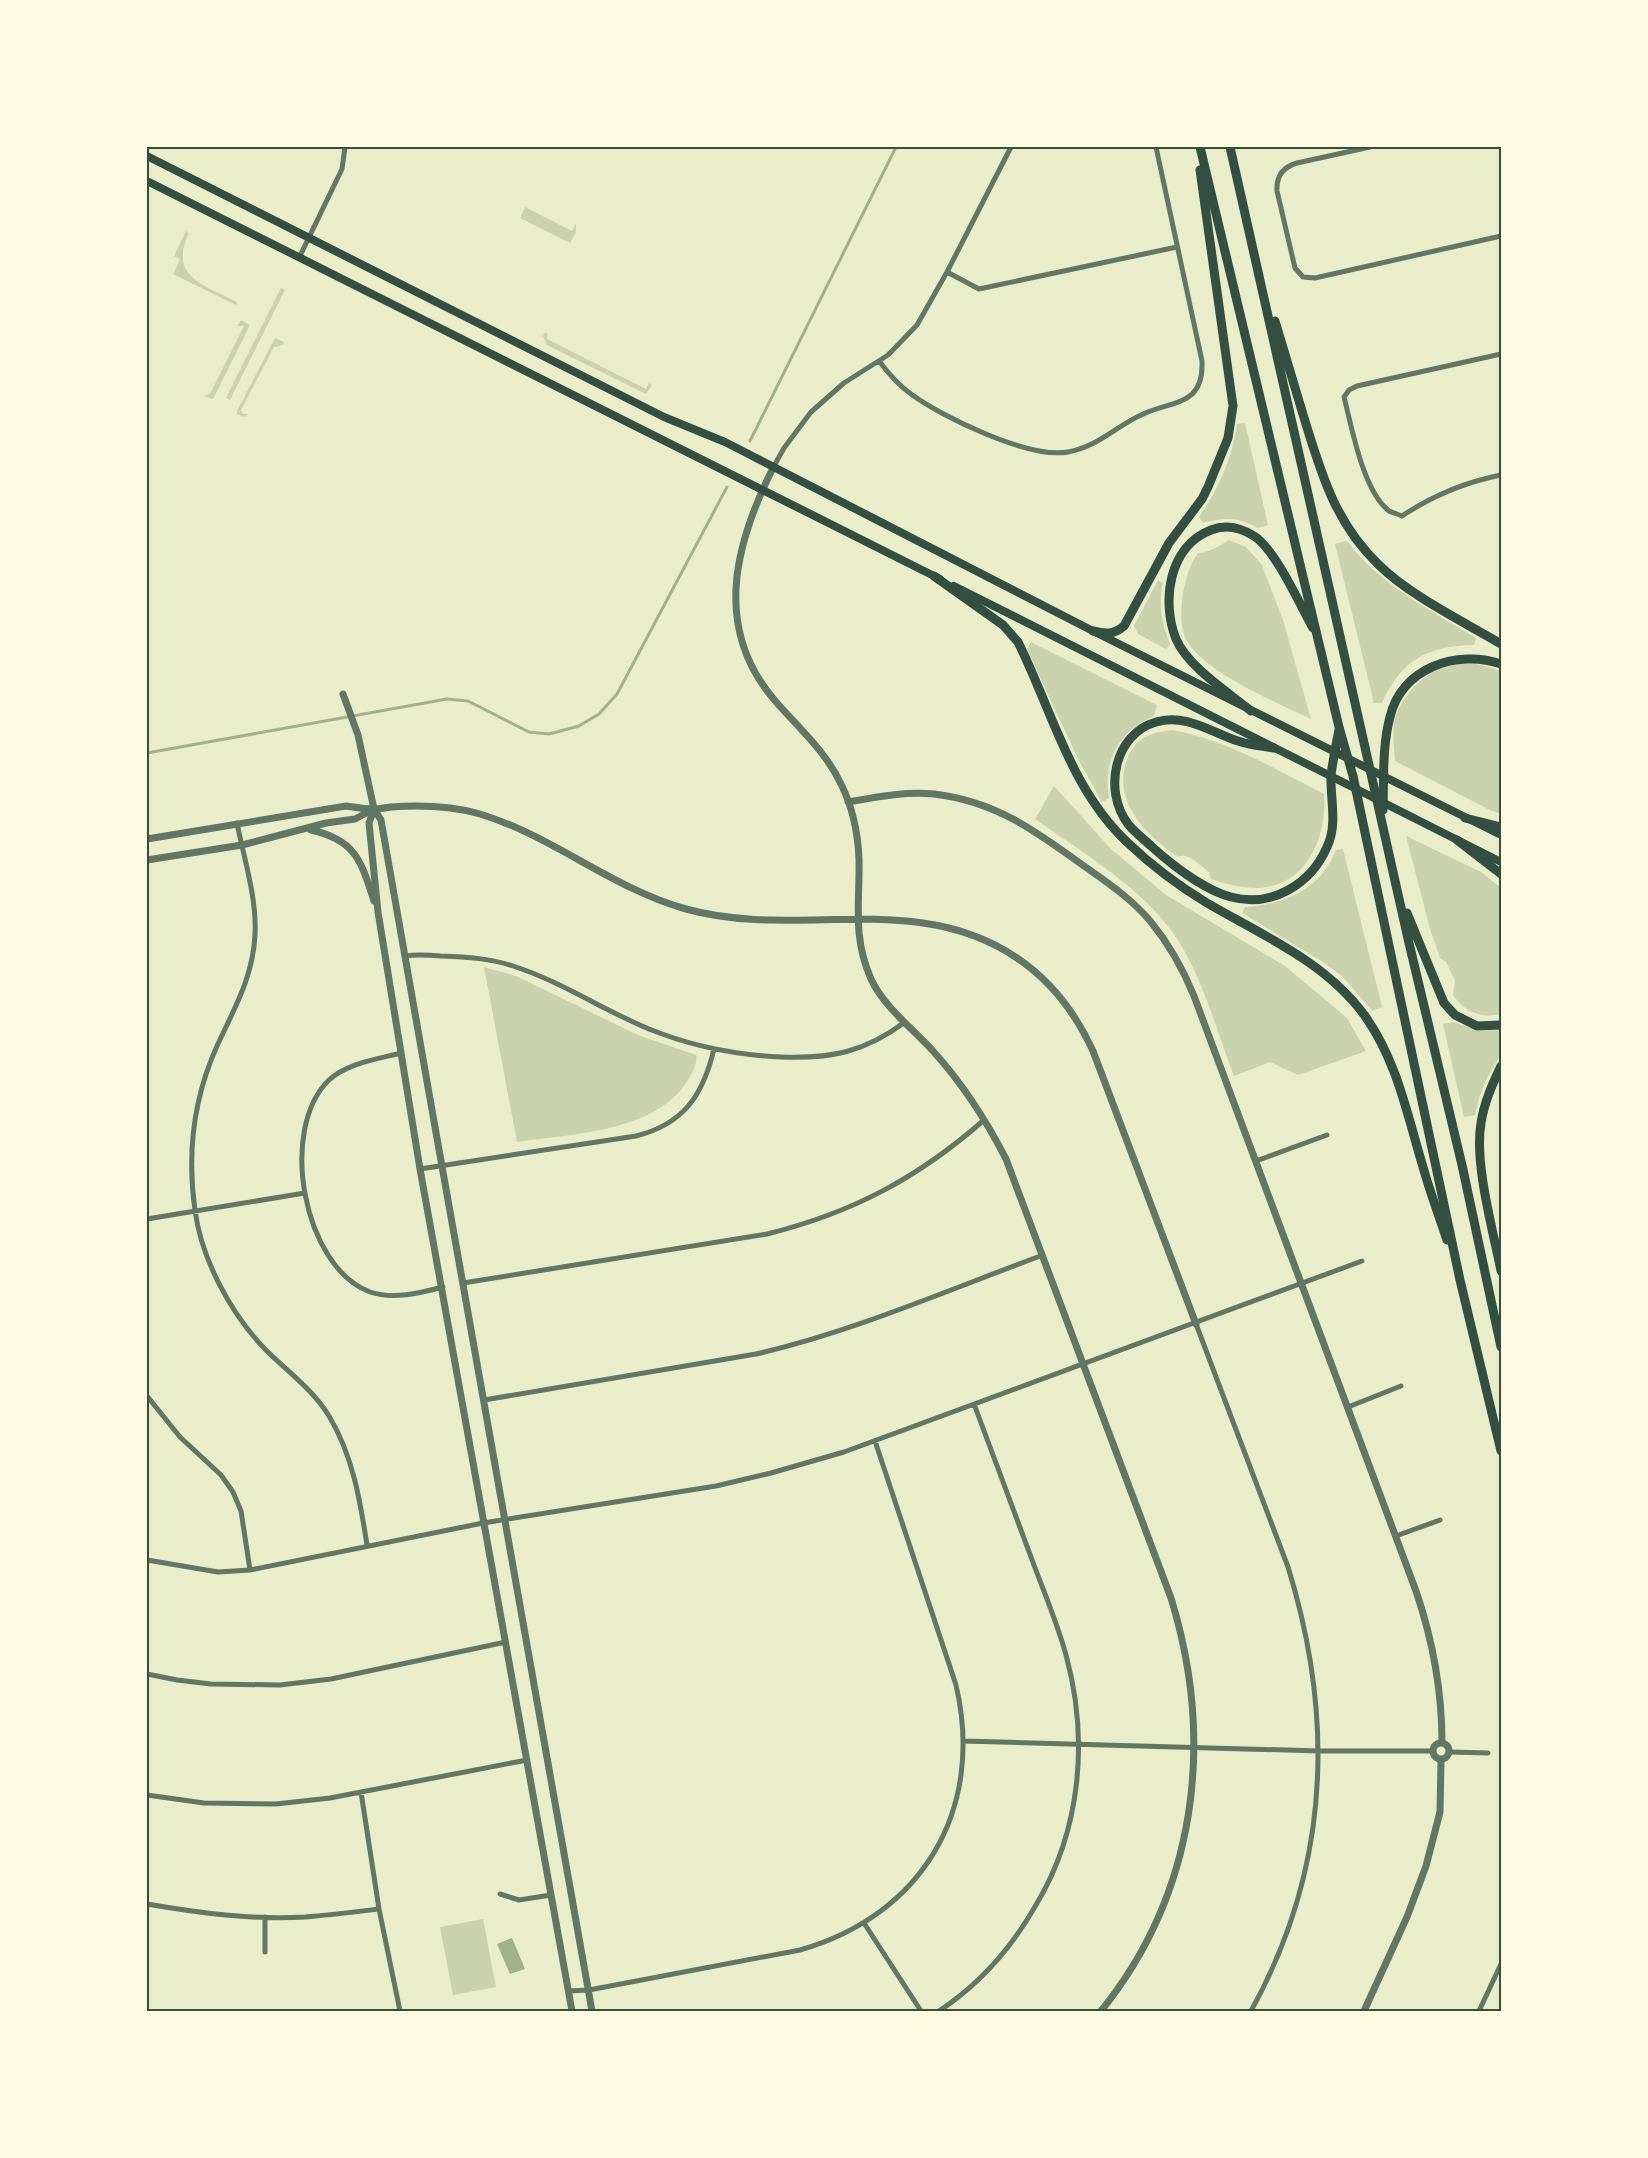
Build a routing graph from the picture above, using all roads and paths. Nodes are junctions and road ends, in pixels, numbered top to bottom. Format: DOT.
graph roads {
  1 [pos="345,147"];
  2 [pos="1011,147"];
  3 [pos="1156,147"];
  4 [pos="1199,147"];
  5 [pos="1230,147"];
  6 [pos="1370,147"];
  7 [pos="147,156"];
  8 [pos="147,181"];
  9 [pos="1501,236"];
  10 [pos="310,237"];
  11 [pos="1177,247"];
  12 [pos="1254,256"];
  13 [pos="299,258"];
  14 [pos="947,272"];
  15 [pos="1501,354"];
  16 [pos="879,361"];
  17 [pos="774,466"];
  18 [pos="1501,475"];
  19 [pos="763,489"];
  20 [pos="934,576"];
  21 [pos="1093,631"];
  22 [pos="1319,639"];
  23 [pos="1501,644"];
  24 [pos="1501,664"];
  25 [pos="343,694"];
  26 [pos="1251,711"];
  27 [pos="1339,728"];
  28 [pos="1274,748"];
  29 [pos="848,802"];
  30 [pos="374,809"];
  31 [pos="1465,818"];
  32 [pos="237,823"];
  33 [pos="1383,824"];
  34 [pos="1501,827"];
  35 [pos="308,829"];
  36 [pos="1501,835"];
  37 [pos="147,839"];
  38 [pos="1456,840"];
  39 [pos="242,845"];
  40 [pos="147,860"];
  41 [pos="1501,862"];
  42 [pos="1501,874"];
  43 [pos="1397,891"];
  44 [pos="378,912"];
  45 [pos="858,920"];
  46 [pos="405,956"];
  47 [pos="905,1022"];
  48 [pos="1501,1025"];
  49 [pos="714,1049"];
  50 [pos="401,1053"];
  51 [pos="1501,1066"];
  52 [pos="984,1120"];
  53 [pos="1327,1135"];
  54 [pos="1256,1161"];
  55 [pos="443,1166"];
  56 [pos="420,1169"];
  57 [pos="304,1193"];
  58 [pos="195,1211"];
  59 [pos="147,1220"];
  60 [pos="1043,1254"];
  61 [pos="1362,1261"];
  62 [pos="1501,1271"];
  63 [pos="1460,1280"];
  64 [pos="463,1283"];
  65 [pos="1301,1284"];
  66 [pos="442,1287"];
  67 [pos="1196,1324"];
  68 [pos="1501,1347"];
  69 [pos="1084,1364"];
  70 [pos="1401,1386"];
  71 [pos="147,1396"];
  72 [pos="484,1400"];
  73 [pos="974,1404"];
  74 [pos="1348,1407"];
  75 [pos="875,1441"];
  76 [pos="1501,1451"];
  77 [pos="503,1520"];
  78 [pos="1440,1520"];
  79 [pos="483,1522"];
  80 [pos="1396,1536"];
  81 [pos="368,1545"];
  82 [pos="147,1560"];
  83 [pos="250,1570"];
  84 [pos="506,1642"];
  85 [pos="147,1674"];
  86 [pos="964,1741"];
  87 [pos="1442,1743"];
  88 [pos="1079,1744"];
  89 [pos="1195,1747"];
  90 [pos="1318,1751"];
  91 [pos="1433,1751"];
  92 [pos="1450,1752"];
  93 [pos="1488,1753"];
  94 [pos="527,1760"];
  95 [pos="1441,1760"];
  96 [pos="361,1792"];
  97 [pos="147,1795"];
  98 [pos="500,1894"];
  99 [pos="551,1895"];
  100 [pos="147,1904"];
  101 [pos="379,1909"];
  102 [pos="265,1917"];
  103 [pos="864,1923"];
  104 [pos="265,1952"];
  105 [pos="1501,1964"];
  106 [pos="1495,1978"];
  107 [pos="1501,1981"];
  108 [pos="589,1990"];
  109 [pos="568,1991"];
  110 [pos="400,2011"];
  111 [pos="572,2011"];
  112 [pos="592,2011"];
  113 [pos="921,2011"];
  114 [pos="939,2011"];
  115 [pos="1101,2011"];
  116 [pos="1251,2011"];
  117 [pos="1364,2011"];
  118 [pos="1479,2011"];
  1 -- 10 [label="street"];
  2 -- 14 [label="street"];
  3 -- 11 [label="street"];
  4 -- 21 [label="highway"];
  4 -- 22 [label="highway"];
  5 -- 12 [label="highway"];
  6 -- 9 [label="street"];
  7 -- 10 [label="main road"];
  8 -- 13 [label="main road"];
  10 -- 13 [label="street"];
  10 -- 17 [label="main road"];
  11 -- 14 [label="street"];
  11 -- 16 [label="street"];
  12 -- 23 [label="highway"];
  12 -- 33 [label="highway"];
  13 -- 19 [label="main road"];
  14 -- 16 [label="street"];
  15 -- 18 [label="street"];
  16 -- 17 [label="street"];
  17 -- 19 [label="street"];
  17 -- 21 [label="main road"];
  19 -- 20 [label="main road"];
  19 -- 29 [label="street"];
  20 -- 28 [label="main road"];
  20 -- 63 [label="highway"];
  21 -- 26 [label="main road"];
  22 -- 26 [label="highway"];
  22 -- 27 [label="highway"];
  24 -- 33 [label="highway"];
  25 -- 30 [label="street"];
  26 -- 31 [label="main road"];
  27 -- 28 [label="highway"];
  27 -- 63 [label="highway"];
  28 -- 38 [label="main road"];
  29 -- 45 [label="street"];
  29 -- 54 [label="street"];
  30 -- 32 [label="street"];
  30 -- 35 [label="street"];
  30 -- 44 [label="street"];
  30 -- 45 [label="street"];
  30 -- 46 [label="street"];
  31 -- 34 [label="highway"];
  31 -- 36 [label="main road"];
  32 -- 37 [label="street"];
  32 -- 39 [label="street"];
  33 -- 43 [label="highway"];
  35 -- 39 [label="street"];
  35 -- 44 [label="street"];
  38 -- 41 [label="main road"];
  38 -- 42 [label="highway"];
  39 -- 40 [label="street"];
  39 -- 58 [label="street"];
  43 -- 48 [label="highway"];
  43 -- 68 [label="highway"];
  44 -- 50 [label="street"];
  45 -- 47 [label="street"];
  45 -- 67 [label="street"];
  46 -- 49 [label="street"];
  46 -- 55 [label="street"];
  47 -- 49 [label="street"];
  47 -- 52 [label="street"];
  49 -- 55 [label="street"];
  50 -- 56 [label="street"];
  50 -- 57 [label="street"];
  51 -- 62 [label="highway"];
  52 -- 60 [label="street"];
  52 -- 64 [label="street"];
  53 -- 54 [label="street"];
  54 -- 65 [label="street"];
  55 -- 56 [label="street"];
  55 -- 64 [label="street"];
  56 -- 66 [label="street"];
  57 -- 58 [label="street"];
  57 -- 66 [label="street"];
  58 -- 59 [label="street"];
  58 -- 81 [label="street"];
  60 -- 69 [label="street"];
  60 -- 72 [label="street"];
  61 -- 65 [label="street"];
  63 -- 76 [label="highway"];
  64 -- 72 [label="street"];
  65 -- 67 [label="street"];
  65 -- 74 [label="street"];
  66 -- 79 [label="street"];
  67 -- 69 [label="street"];
  67 -- 90 [label="street"];
  69 -- 73 [label="street"];
  69 -- 89 [label="street"];
  70 -- 74 [label="street"];
  71 -- 83 [label="street"];
  72 -- 77 [label="street"];
  73 -- 75 [label="street"];
  73 -- 88 [label="street"];
  74 -- 80 [label="street"];
  75 -- 77 [label="street"];
  75 -- 86 [label="street"];
  77 -- 79 [label="street"];
  77 -- 108 [label="street"];
  78 -- 80 [label="street"];
  79 -- 81 [label="street"];
  79 -- 84 [label="street"];
  80 -- 87 [label="street"];
  81 -- 83 [label="street"];
  82 -- 83 [label="street"];
  84 -- 85 [label="street"];
  84 -- 94 [label="street"];
  86 -- 88 [label="street"];
  86 -- 103 [label="street"];
  87 -- 91 [label="street"];
  87 -- 92 [label="street"];
  88 -- 89 [label="street"];
  88 -- 114 [label="street"];
  89 -- 90 [label="street"];
  89 -- 115 [label="street"];
  90 -- 91 [label="street"];
  90 -- 116 [label="street"];
  91 -- 95 [label="street"];
  92 -- 93 [label="street"];
  92 -- 95 [label="street"];
  94 -- 96 [label="street"];
  94 -- 99 [label="street"];
  95 -- 117 [label="street"];
  96 -- 97 [label="street"];
  96 -- 101 [label="street"];
  98 -- 99 [label="street"];
  99 -- 109 [label="street"];
  100 -- 102 [label="street"];
  101 -- 102 [label="street"];
  101 -- 110 [label="street"];
  102 -- 104 [label="street"];
  103 -- 108 [label="street"];
  103 -- 113 [label="street"];
  105 -- 106 [label="street"];
  106 -- 107 [label="street"];
  106 -- 118 [label="street"];
  108 -- 109 [label="street"];
  108 -- 112 [label="street"];
  109 -- 111 [label="street"];
}
